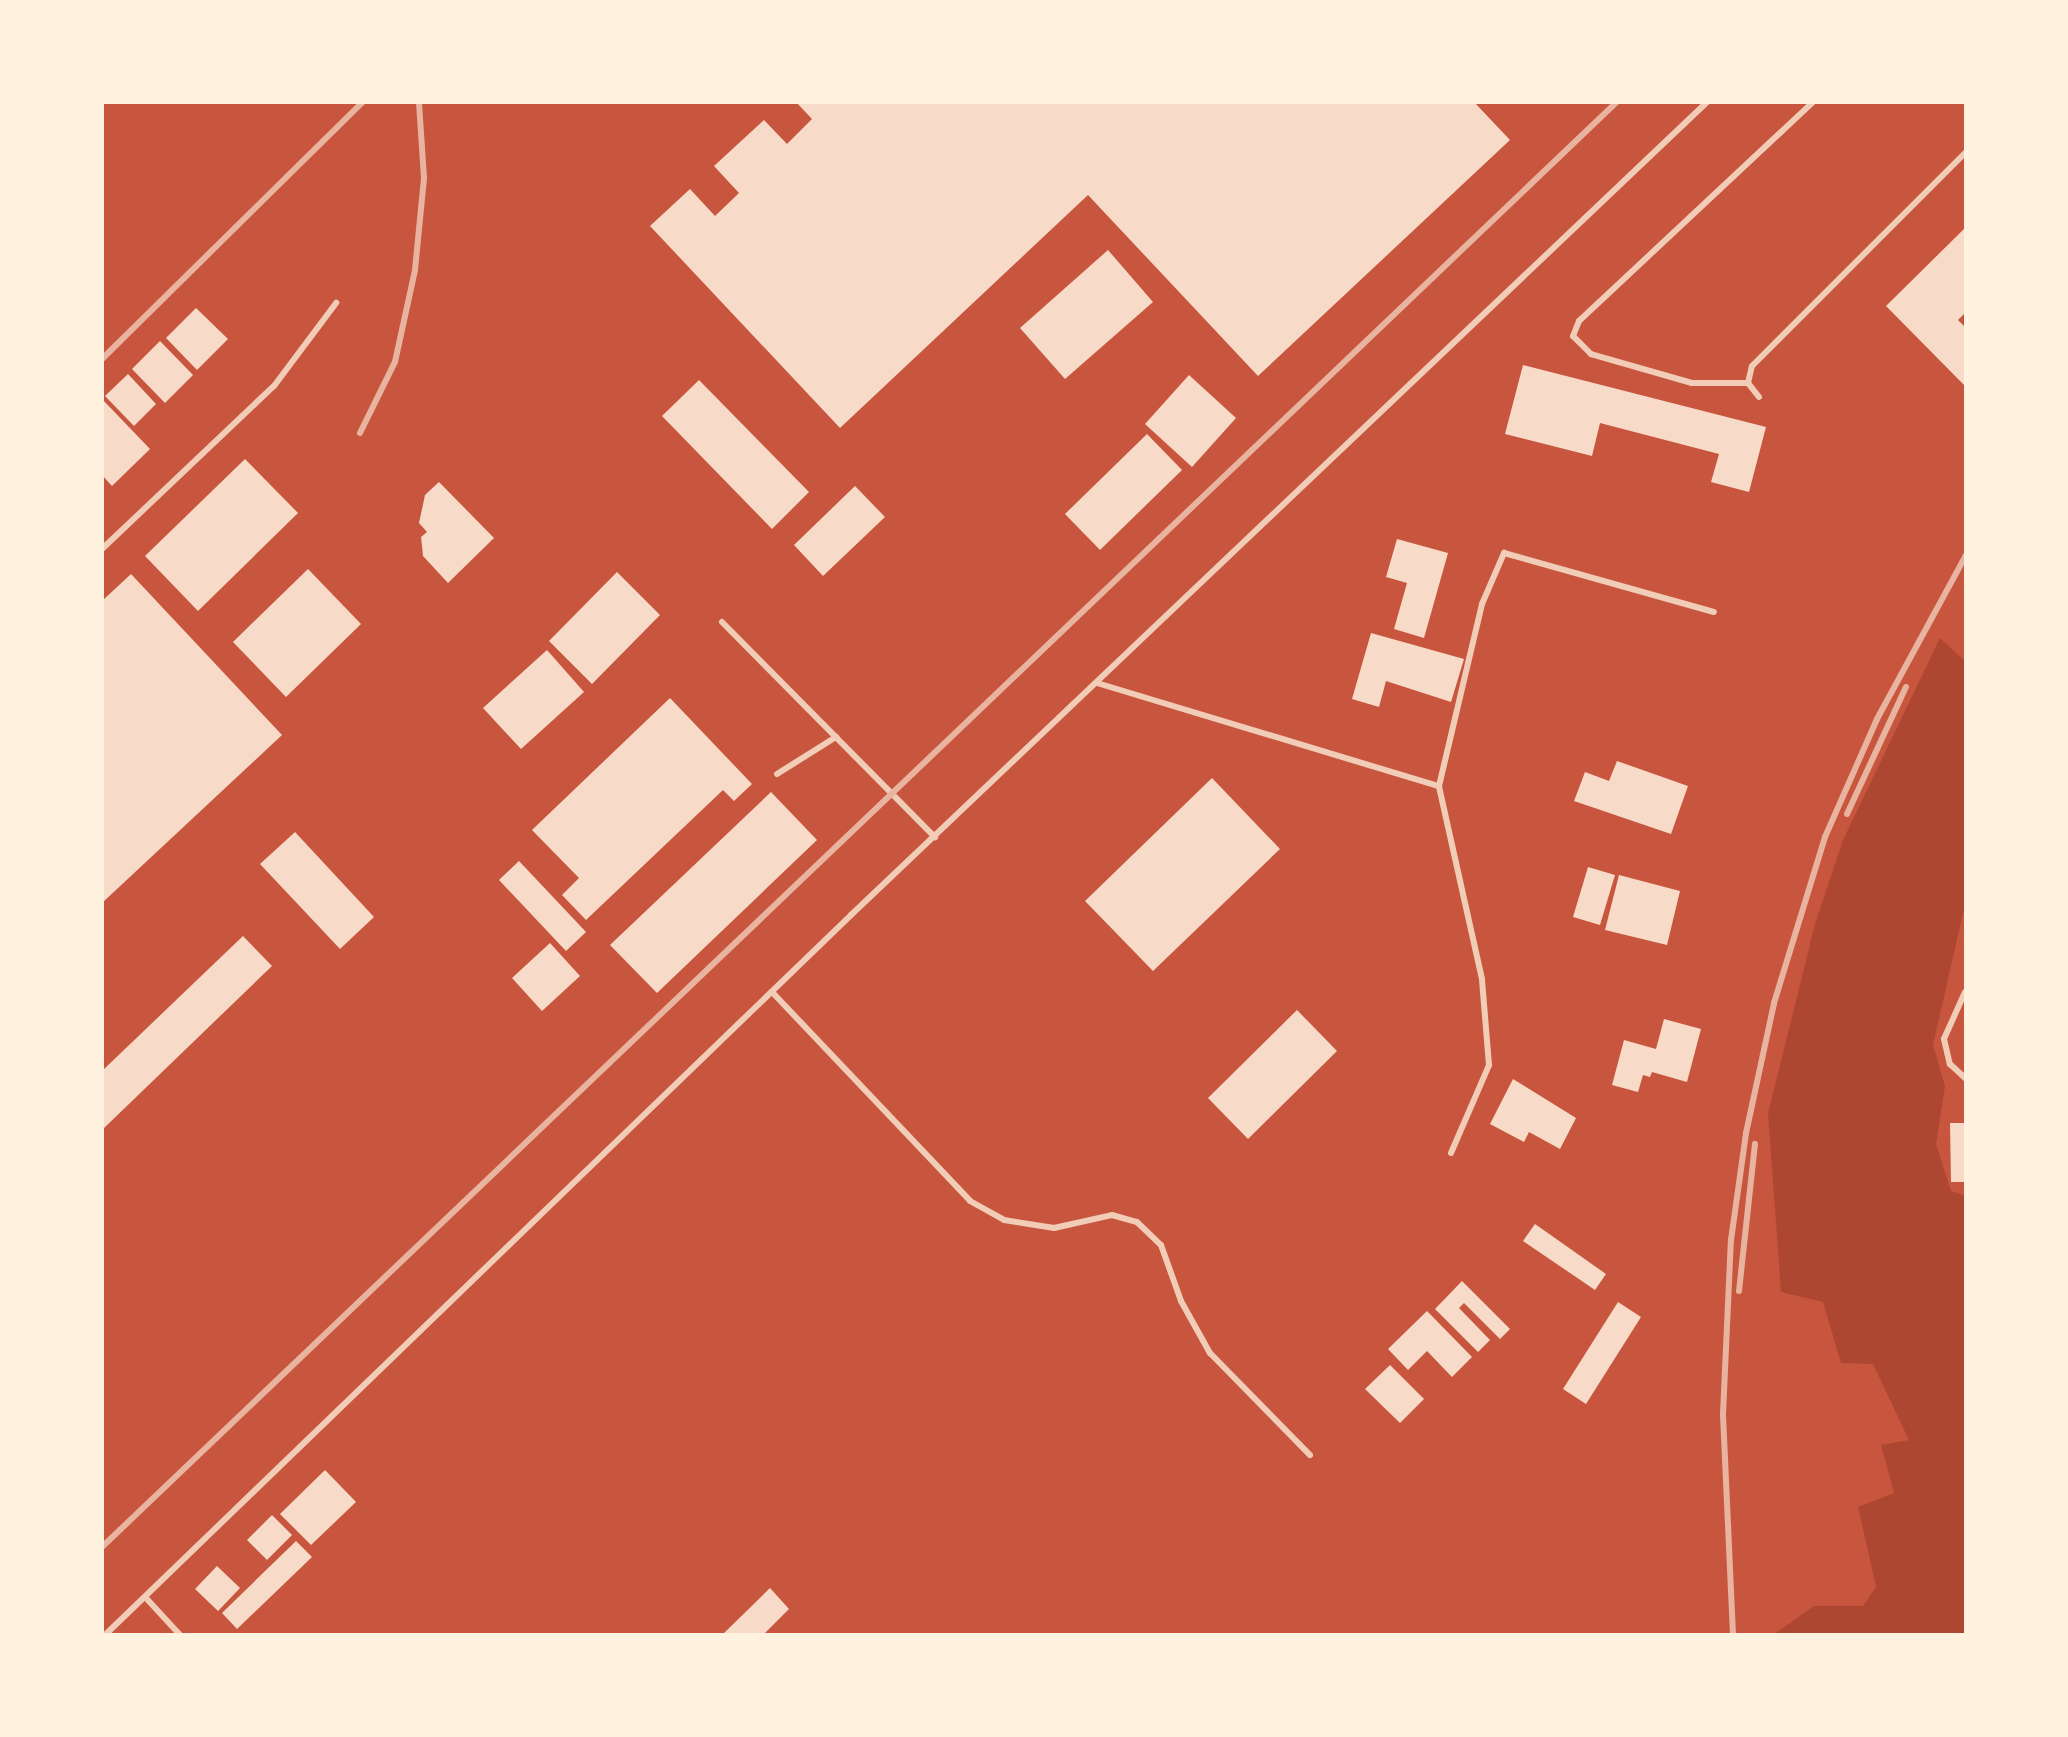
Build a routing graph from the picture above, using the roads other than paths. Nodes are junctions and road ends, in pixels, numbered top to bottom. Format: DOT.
graph roads {
  1 [pos="1707,102"];
  2 [pos="1813,102"];
  3 [pos="1966,152"];
  4 [pos="336,303"];
  5 [pos="1748,383"];
  6 [pos="1759,397"];
  7 [pos="102,549"];
  8 [pos="1714,612"];
  9 [pos="722,622"];
  10 [pos="1097,683"];
  11 [pos="836,737"];
  12 [pos="777,774"];
  13 [pos="1439,786"];
  14 [pos="935,837"];
  15 [pos="772,992"];
  16 [pos="1965,992"];
  17 [pos="1966,1079"];
  18 [pos="1451,1153"];
  19 [pos="1310,1455"];
  20 [pos="146,1598"];
  21 [pos="105,1635"];
  22 [pos="180,1635"];
  1 -- 10 [label="lane"];
  2 -- 5 [label="lane"];
  3 -- 5 [label="lane"];
  4 -- 7 [label="lane"];
  5 -- 6 [label="lane"];
  8 -- 13 [label="lane"];
  9 -- 11 [label="lane"];
  10 -- 13 [label="lane"];
  10 -- 14 [label="lane"];
  11 -- 12 [label="lane"];
  11 -- 14 [label="lane"];
  13 -- 18 [label="lane"];
  14 -- 15 [label="lane"];
  15 -- 19 [label="lane"];
  15 -- 20 [label="lane"];
  16 -- 17 [label="lane"];
  20 -- 21 [label="lane"];
  20 -- 22 [label="lane"];
}
